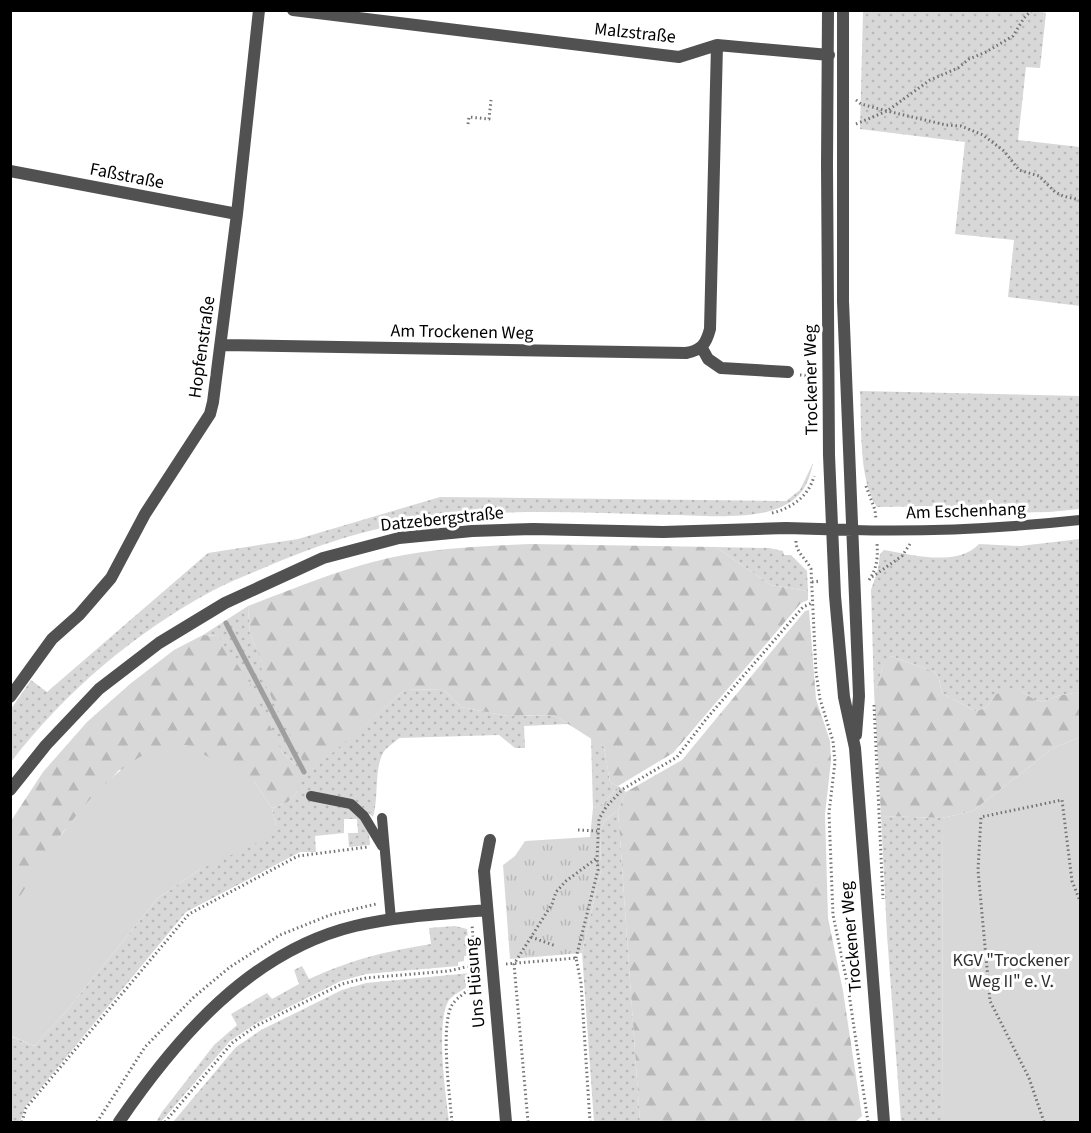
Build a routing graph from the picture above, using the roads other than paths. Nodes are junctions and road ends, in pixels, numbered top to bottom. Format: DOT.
graph roads {
  1 [pos="259,10"];
  2 [pos="293,10"];
  3 [pos="828,10"];
  4 [pos="843,10"];
  5 [pos="717,45"];
  6 [pos="829,55"];
  7 [pos="10,171"];
  8 [pos="237,214"];
  9 [pos="221,345"];
  10 [pos="702,348"];
  11 [pos="788,372"];
  12 [pos="1080,520"];
  13 [pos="832,530"];
  14 [pos="852,530"];
  15 [pos="10,697"];
  16 [pos="855,748"];
  17 [pos="10,790"];
  18 [pos="311,796"];
  19 [pos="382,818"];
  20 [pos="490,840"];
  21 [pos="384,848"];
  22 [pos="487,910"];
  23 [pos="391,920"];
  24 [pos="119,1122"];
  25 [pos="506,1122"];
  26 [pos="884,1122"];
  1 -- 8 [label="street, Hopfenstraße"];
  2 -- 5 [label="street, Malzstraße"];
  3 -- 6 [label="street, Trockener Weg"];
  4 -- 14 [label="street, Trockener Weg"];
  5 -- 6 [label="street, Malzstraße"];
  5 -- 10 [label="street"];
  6 -- 13 [label="street, Trockener Weg"];
  7 -- 8 [label="street, Faßstraße"];
  8 -- 9 [label="street, Hopfenstraße"];
  9 -- 10 [label="street, Am Trockenen Weg"];
  9 -- 15 [label="street, Hopfenstraße"];
  10 -- 11 [label="street"];
  12 -- 14 [label="lane, Am Eschenhang"];
  13 -- 14 [label="street, Datzebergstraße"];
  13 -- 16 [label="street, Trockener Weg"];
  13 -- 17 [label="street, Datzebergstraße"];
  14 -- 16 [label="street, Trockener Weg"];
  16 -- 26 [label="street, Trockener Weg"];
  18 -- 21 [label="lane"];
  19 -- 21 [label="lane"];
  20 -- 22 [label="street, Uns Hüsung"];
  21 -- 23 [label="lane"];
  22 -- 23 [label="street"];
  22 -- 25 [label="street, Uns Hüsung"];
  23 -- 24 [label="street"];
}
